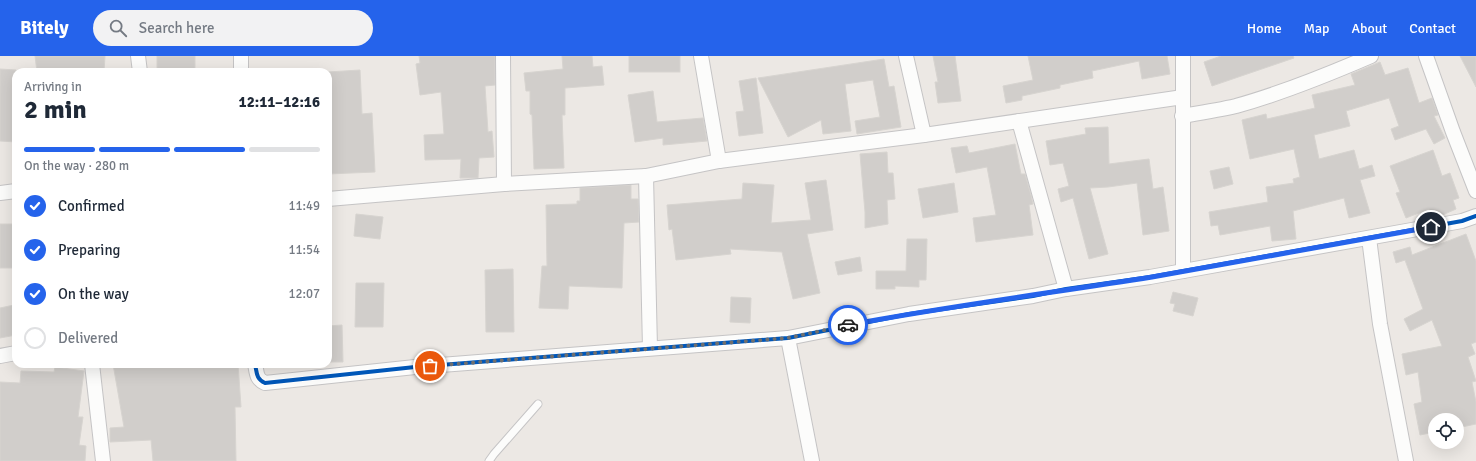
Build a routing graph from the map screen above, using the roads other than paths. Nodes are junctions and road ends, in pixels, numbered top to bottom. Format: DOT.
graph roads {
  1 [pos="138,56"];
  2 [pos="241,56"];
  3 [pos="504,56"];
  4 [pos="701,56"];
  5 [pos="906,56"];
  6 [pos="1183,56"];
  7 [pos="1371,56"];
  8 [pos="1426,56"];
  9 [pos="140,68"];
  10 [pos="241,68"];
  11 [pos="1183,97"];
  12 [pos="1182,116"];
  13 [pos="1019,121"];
  14 [pos="924,136"];
  15 [pos="719,161"];
  16 [pos="646,176"];
  17 [pos="504,184"];
  18 [pos="1476,191"];
  19 [pos="12,192"];
  20 [pos="0,193"];
  21 [pos="332,199"];
  22 [pos="1476,216"];
  23 [pos="1369,238"];
  24 [pos="1183,271"];
  25 [pos="1066,289"];
  26 [pos="788,338"];
  27 [pos="650,348"];
  28 [pos="12,354"];
  29 [pos="0,356"];
  30 [pos="92,368"];
  31 [pos="256,368"];
  32 [pos="538,404"];
  33 [pos="104,461"];
  34 [pos="489,461"];
  35 [pos="812,461"];
  36 [pos="1406,461"];
  1 -- 9 [label="street"];
  2 -- 10 [label="street"];
  3 -- 17 [label="street"];
  4 -- 15 [label="street"];
  5 -- 14 [label="street"];
  6 -- 11 [label="street"];
  7 -- 12 [label="street"];
  8 -- 18 [label="street"];
  11 -- 12 [label="street"];
  11 -- 13 [label="street"];
  12 -- 24 [label="street"];
  13 -- 14 [label="street"];
  13 -- 25 [label="street"];
  14 -- 15 [label="street"];
  15 -- 16 [label="street"];
  16 -- 17 [label="street"];
  16 -- 27 [label="street"];
  17 -- 21 [label="street"];
  19 -- 20 [label="street"];
  22 -- 23 [label="street"];
  23 -- 24 [label="street"];
  23 -- 36 [label="street"];
  24 -- 25 [label="street"];
  25 -- 26 [label="street"];
  26 -- 27 [label="street"];
  26 -- 35 [label="street"];
  27 -- 31 [label="street"];
  28 -- 29 [label="street"];
  30 -- 33 [label="street"];
  32 -- 34 [label="lane"];
}
